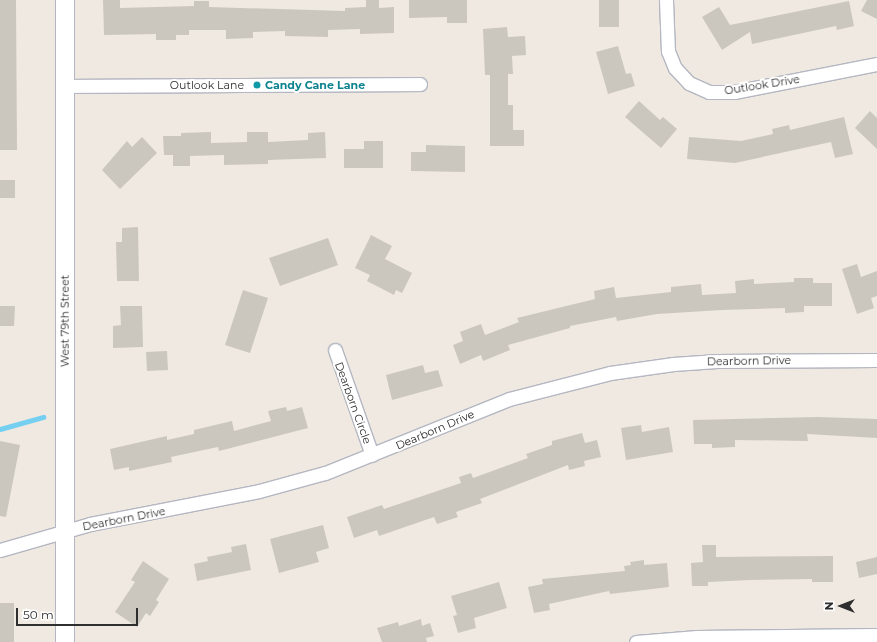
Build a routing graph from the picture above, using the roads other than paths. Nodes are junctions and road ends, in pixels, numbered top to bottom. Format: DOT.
graph roads {
  1 [pos="65,0"];
  2 [pos="666,0"];
  3 [pos="877,64"];
  4 [pos="420,84"];
  5 [pos="65,86"];
  6 [pos="334,350"];
  7 [pos="877,360"];
  8 [pos="372,455"];
  9 [pos="65,532"];
  10 [pos="0,550"];
  11 [pos="877,635"];
  12 [pos="65,642"];
  13 [pos="636,642"];
  1 -- 5 [label="street, West 79th Street"];
  2 -- 3 [label="street, Outlook Drive"];
  4 -- 5 [label="street, Outlook Lane"];
  5 -- 9 [label="street, West 79th Street"];
  6 -- 8 [label="street, Dearborn Circle"];
  7 -- 8 [label="street, Dearborn Drive"];
  8 -- 9 [label="street, Dearborn Drive"];
  9 -- 10 [label="street, Dearborn Drive"];
  9 -- 12 [label="street, West 79th Street"];
  11 -- 13 [label="street"];
}
